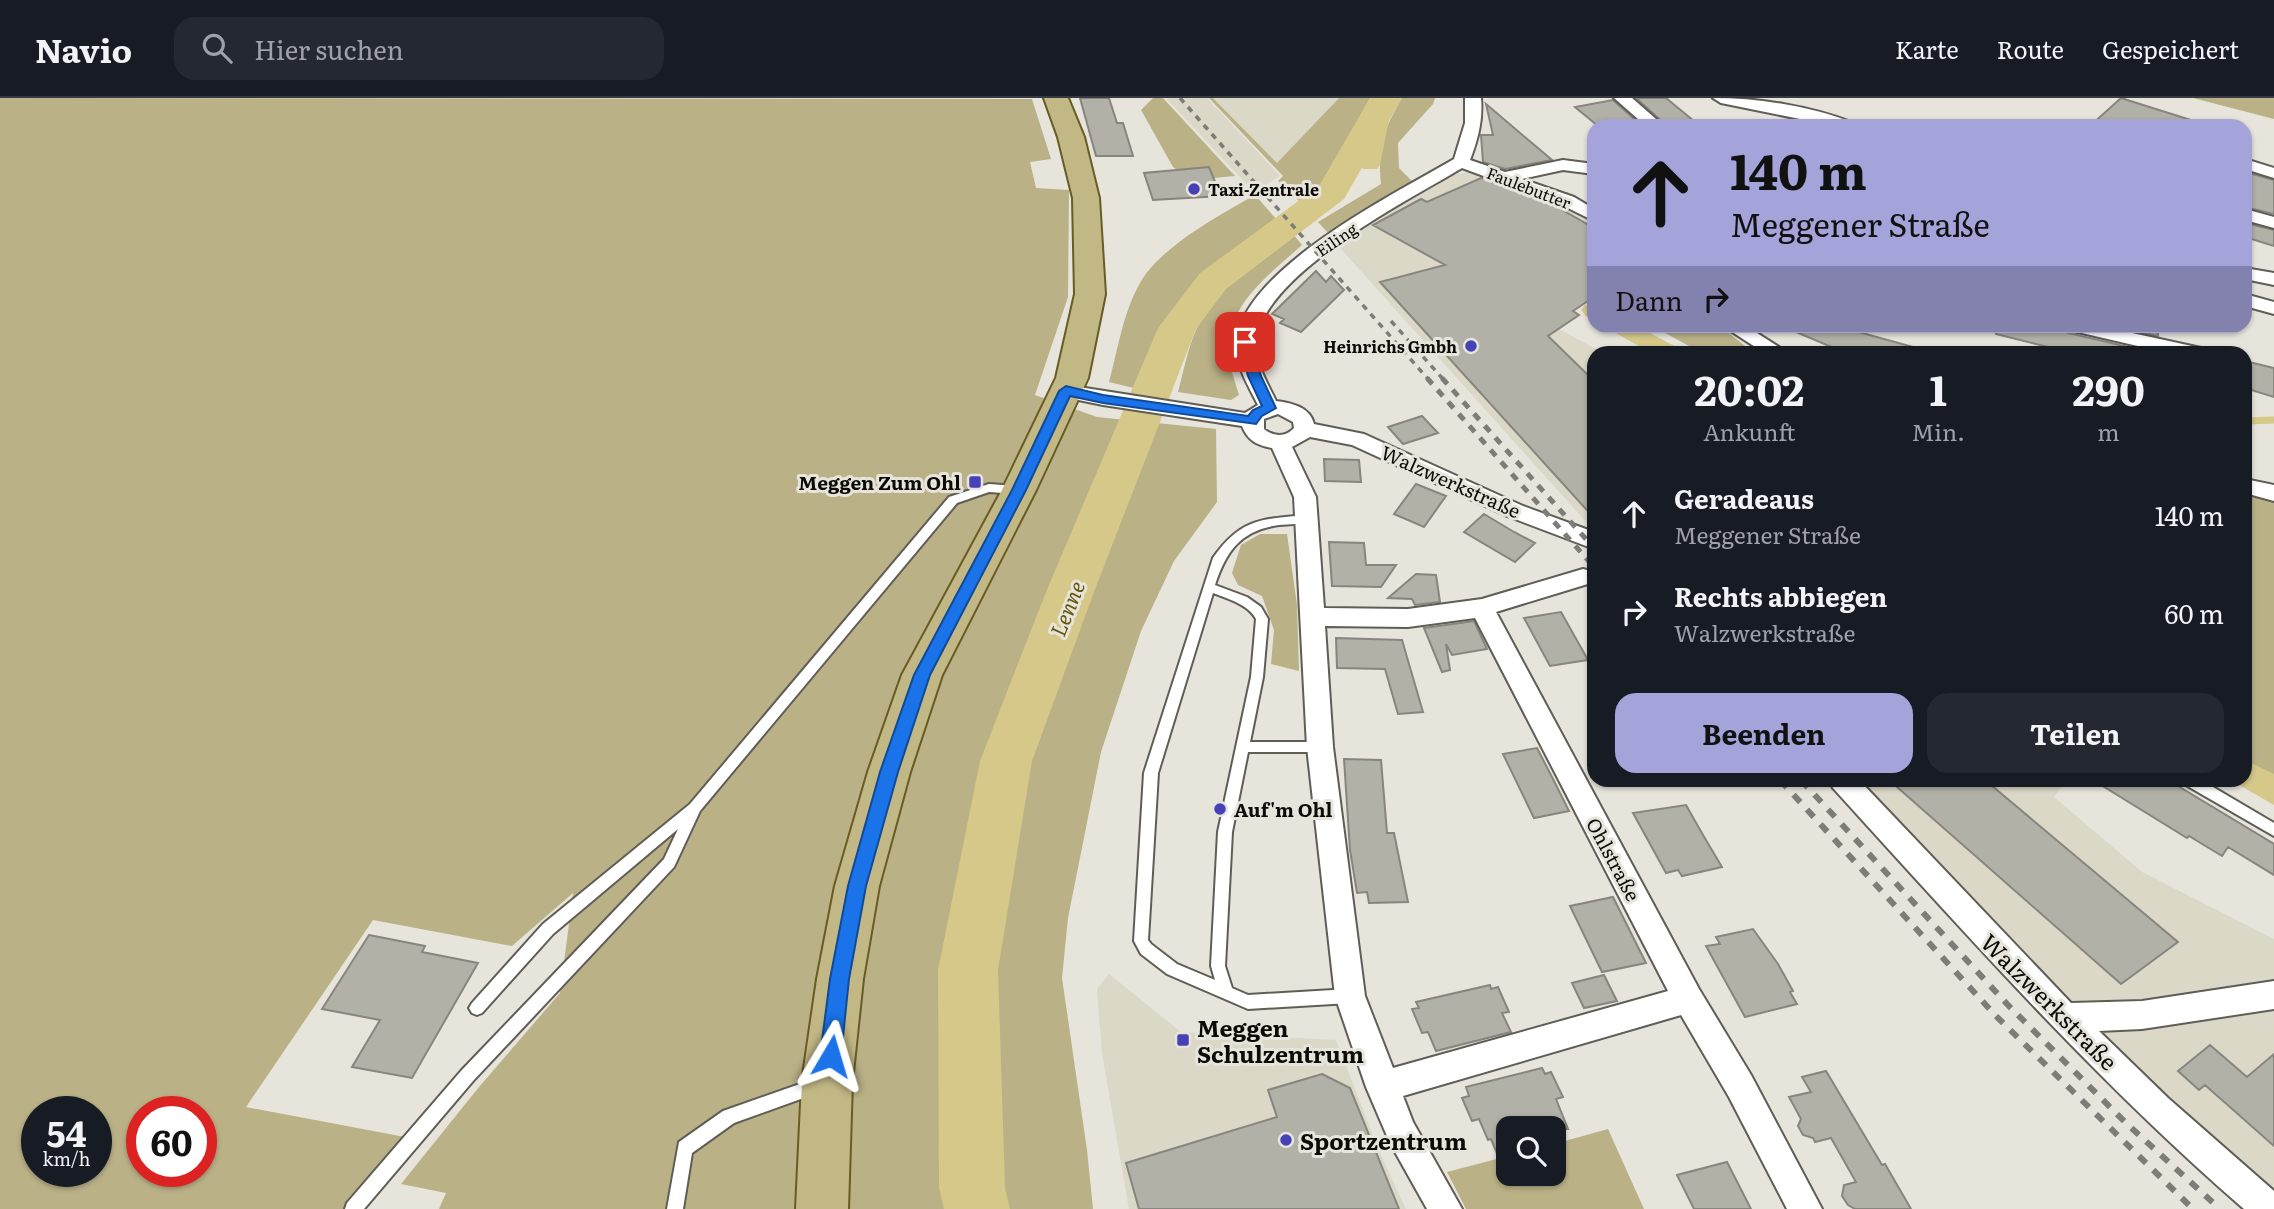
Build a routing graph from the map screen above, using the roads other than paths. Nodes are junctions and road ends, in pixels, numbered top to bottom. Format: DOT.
graph roads {
  1 [pos="1056,98"];
  2 [pos="1473,98"];
  3 [pos="1622,98"];
  4 [pos="1721,98"];
  5 [pos="1648,119"];
  6 [pos="1830,119"];
  7 [pos="1461,162"];
  8 [pos="2252,166"];
  9 [pos="1587,168"];
  10 [pos="2274,173"];
  11 [pos="1506,177"];
  12 [pos="1587,212"];
  13 [pos="2252,216"];
  14 [pos="2274,223"];
  15 [pos="2252,274"];
  16 [pos="2274,279"];
  17 [pos="2252,302"];
  18 [pos="2274,308"];
  19 [pos="1745,333"];
  20 [pos="2107,333"];
  21 [pos="1767,346"];
  22 [pos="2165,346"];
  23 [pos="1066,391"];
  24 [pos="1270,408"];
  25 [pos="1252,421"];
  26 [pos="1305,429"];
  27 [pos="1280,443"];
  28 [pos="2252,488"];
  29 [pos="1019,490"];
  30 [pos="2274,493"];
  31 [pos="1308,519"];
  32 [pos="1587,538"];
  33 [pos="1583,577"];
  34 [pos="1208,587"];
  35 [pos="1482,608"];
  36 [pos="1313,617"];
  37 [pos="1241,747"];
  38 [pos="1320,747"];
  39 [pos="1849,787"];
  40 [pos="2201,787"];
  41 [pos="695,807"];
  42 [pos="2274,830"];
  43 [pos="1226,992"];
  44 [pos="2274,995"];
  45 [pos="1350,996"];
  46 [pos="1688,999"];
  47 [pos="477,1008"];
  48 [pos="2065,1018"];
  49 [pos="827,1082"];
  50 [pos="1382,1087"];
  51 [pos="353,1209"];
  52 [pos="675,1209"];
  53 [pos="822,1209"];
  54 [pos="1445,1209"];
  55 [pos="1805,1209"];
  56 [pos="2270,1209"];
  1 -- 23 [label="main road"];
  2 -- 7 [label="street"];
  3 -- 5 [label="street"];
  4 -- 6 [label="street"];
  7 -- 11 [label="street, Faulebutter"];
  7 -- 24 [label="street, Eiling"];
  8 -- 10 [label="street"];
  9 -- 11 [label="street"];
  11 -- 12 [label="street, Faulebutter"];
  13 -- 14 [label="street"];
  15 -- 16 [label="street"];
  17 -- 18 [label="street"];
  19 -- 21 [label="street"];
  20 -- 22 [label="street"];
  23 -- 25 [label="street"];
  23 -- 29 [label="main road"];
  24 -- 25 [label="street"];
  24 -- 26 [label="street"];
  25 -- 27 [label="street"];
  26 -- 27 [label="street"];
  26 -- 32 [label="street, Walzwerkstraße"];
  27 -- 31 [label="street"];
  28 -- 30 [label="street"];
  29 -- 41 [label="lane"];
  29 -- 49 [label="main road"];
  31 -- 34 [label="lane"];
  31 -- 36 [label="street"];
  33 -- 35 [label="street"];
  34 -- 37 [label="lane"];
  34 -- 43 [label="lane"];
  35 -- 36 [label="street"];
  35 -- 46 [label="street, Ohlstraße"];
  36 -- 38 [label="street"];
  37 -- 38 [label="lane"];
  37 -- 43 [label="lane"];
  38 -- 45 [label="street"];
  39 -- 48 [label="street, Walzwerkstraße"];
  40 -- 42 [label="lane"];
  41 -- 47 [label="lane"];
  41 -- 51 [label="lane"];
  43 -- 45 [label="lane"];
  44 -- 48 [label="street"];
  45 -- 50 [label="street"];
  46 -- 50 [label="street"];
  46 -- 55 [label="street, Ohlstraße"];
  48 -- 56 [label="street, Walzwerkstraße"];
  49 -- 52 [label="lane"];
  49 -- 53 [label="main road"];
  50 -- 54 [label="street"];
}
